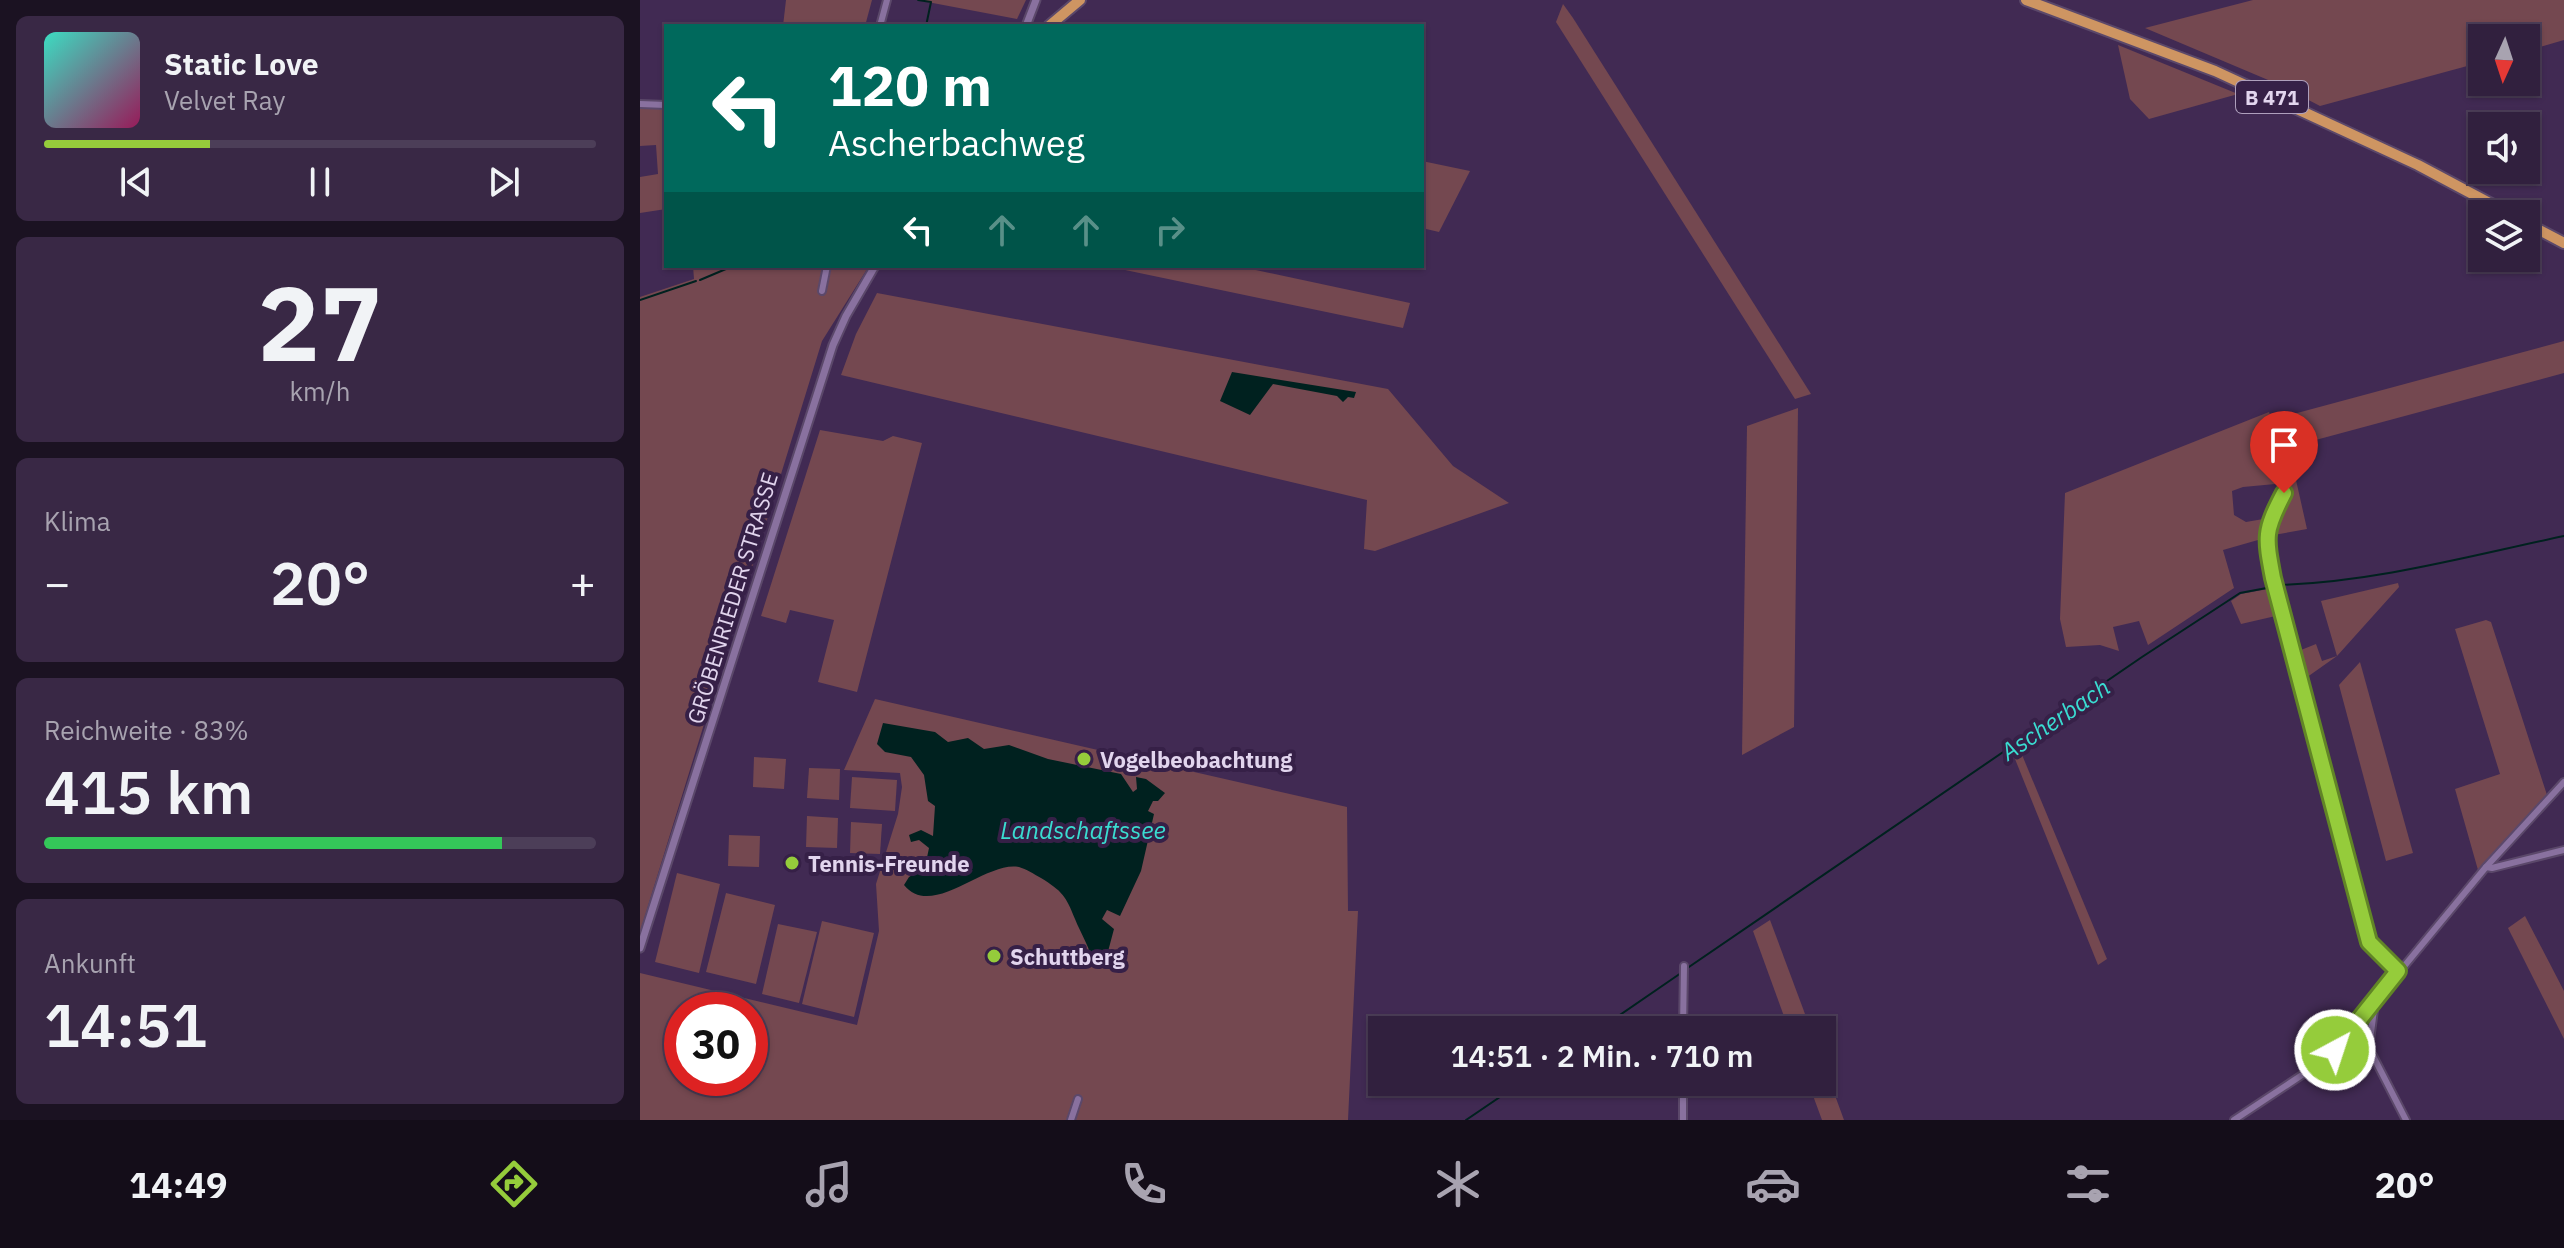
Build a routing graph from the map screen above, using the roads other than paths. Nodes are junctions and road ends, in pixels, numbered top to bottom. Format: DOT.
graph roads {
  1 [pos="887,0"];
  2 [pos="1036,0"];
  3 [pos="1080,0"];
  4 [pos="2026,0"];
  5 [pos="881,24"];
  6 [pos="1027,24"];
  7 [pos="1051,24"];
  8 [pos="640,104"];
  9 [pos="664,105"];
  10 [pos="2483,200"];
  11 [pos="2540,230"];
  12 [pos="2564,243"];
  13 [pos="827,268"];
  14 [pos="874,268"];
  15 [pos="822,291"];
  16 [pos="2284,493"];
  17 [pos="2564,782"];
  18 [pos="2564,850"];
  19 [pos="2486,867"];
  20 [pos="640,948"];
  21 [pos="1684,970"];
  22 [pos="2398,971"];
  23 [pos="2375,1002"];
  24 [pos="1683,1016"];
  25 [pos="1683,1096"];
  26 [pos="1078,1099"];
  27 [pos="1071,1120"];
  28 [pos="1683,1120"];
  29 [pos="2234,1120"];
  30 [pos="2406,1120"];
  1 -- 5 [label="street"];
  2 -- 6 [label="street"];
  3 -- 7 [label="highway"];
  4 -- 10 [label="highway, B 471"];
  8 -- 9 [label="street"];
  11 -- 12 [label="highway"];
  13 -- 15 [label="street"];
  14 -- 20 [label="street, GRÖBENRIEDER STRASSE"];
  16 -- 22 [label="street"];
  17 -- 19 [label="street"];
  18 -- 19 [label="street"];
  19 -- 22 [label="street"];
  21 -- 24 [label="street"];
  22 -- 23 [label="street"];
  23 -- 29 [label="street"];
  23 -- 30 [label="street"];
  25 -- 28 [label="street"];
  26 -- 27 [label="street"];
}
